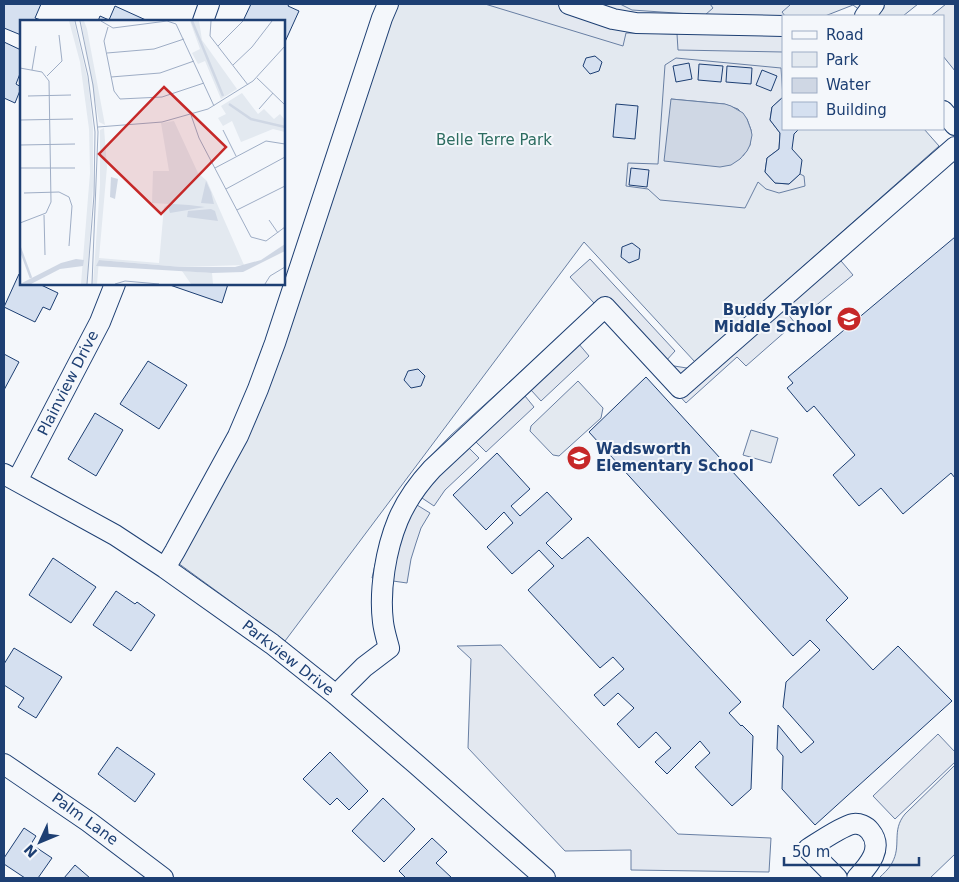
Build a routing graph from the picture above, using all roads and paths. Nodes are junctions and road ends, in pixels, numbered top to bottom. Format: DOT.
graph roads {
  1 [pos="209,4"];
  2 [pos="388,4"];
  3 [pos="569,4"];
  4 [pos="874,4"];
  5 [pos="866,15"];
  6 [pos="203,20"];
  7 [pos="782,26"];
  8 [pos="944,112"];
  9 [pos="955,126"];
  10 [pos="955,147"];
  11 [pos="115,285"];
  12 [pos="10,477"];
  13 [pos="165,568"];
  14 [pos="336,695"];
  15 [pos="4,764"];
  16 [pos="163,878"];
  17 [pos="545,878"];
  18 [pos="838,878"];
  19 [pos="857,878"];
  1 -- 6 [label="street"];
  2 -- 13 [label="street"];
  3 -- 7 [label="street"];
  4 -- 5 [label="street"];
  8 -- 9 [label="street"];
  10 -- 14 [label="street"];
  11 -- 12 [label="street, Plainview Drive"];
  12 -- 13 [label="street, Parkview Drive"];
  13 -- 14 [label="street, Parkview Drive"];
  14 -- 17 [label="street, Parkview Drive"];
  15 -- 16 [label="street, Palm Lane"];
  18 -- 19 [label="street"];
}
